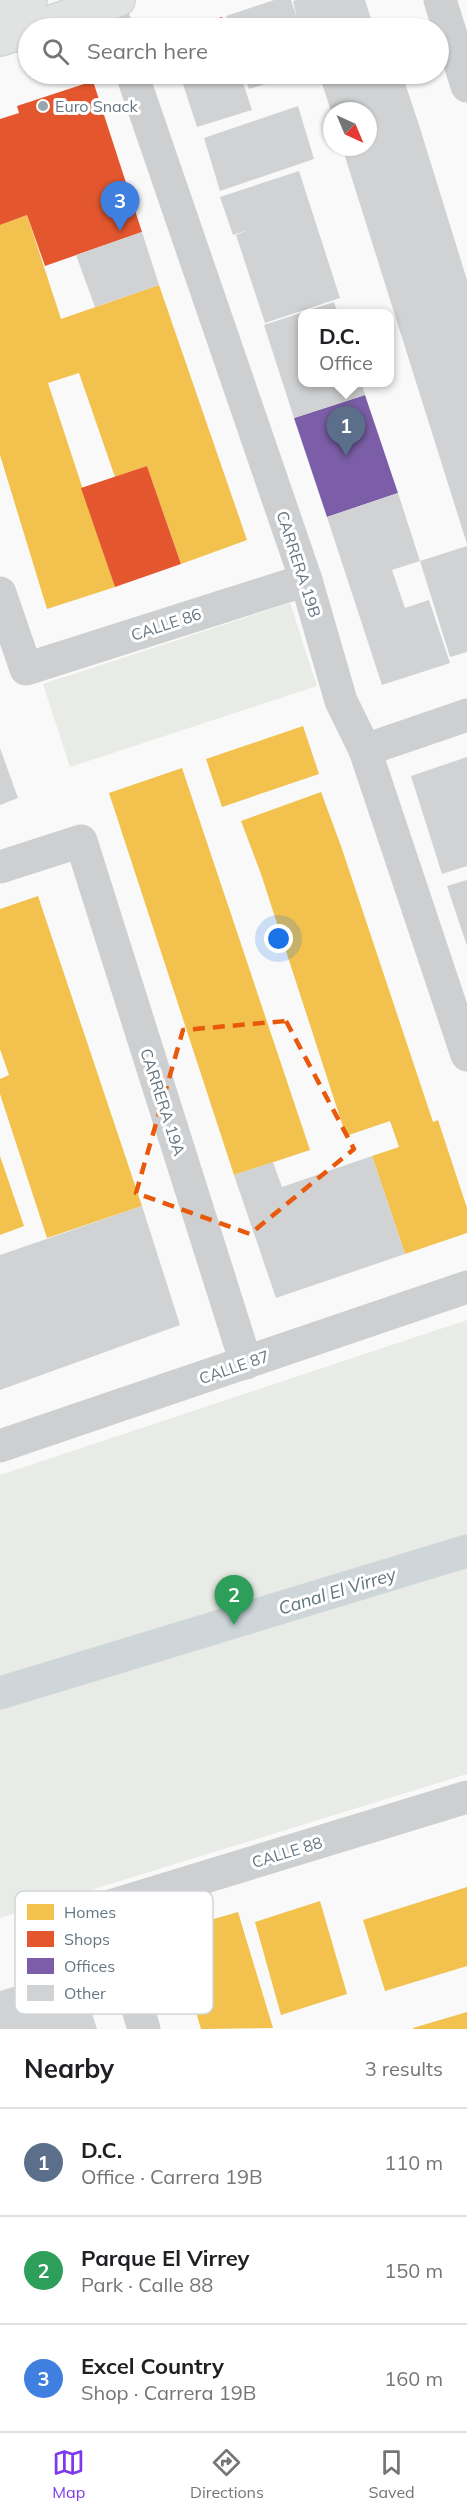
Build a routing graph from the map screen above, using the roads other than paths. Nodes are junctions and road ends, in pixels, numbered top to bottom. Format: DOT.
graph roads {
  1 [pos="30,0"];
  2 [pos="440,0"];
  3 [pos="0,11"];
  4 [pos="114,11"];
  5 [pos="82,18"];
  6 [pos="446,18"];
  7 [pos="449,29"];
  8 [pos="18,33"];
  9 [pos="0,39"];
  10 [pos="135,84"];
  11 [pos="467,86"];
  12 [pos="306,580"];
  13 [pos="0,593"];
  14 [pos="467,715"];
  15 [pos="365,750"];
  16 [pos="0,867"];
  17 [pos="467,1055"];
  18 [pos="467,1287"];
  19 [pos="246,1363"];
  20 [pos="0,1446"];
  21 [pos="467,1797"];
  22 [pos="159,1891"];
  23 [pos="139,2014"];
  24 [pos="144,2029"];
  1 -- 3 [label="main road"];
  2 -- 6 [label="street"];
  4 -- 5 [label="main road"];
  7 -- 11 [label="street"];
  8 -- 9 [label="main road"];
  10 -- 12 [label="street, CARRERA 19B"];
  12 -- 13 [label="street, CALLE 86"];
  12 -- 15 [label="street, CARRERA 19B"];
  14 -- 15 [label="street"];
  15 -- 17 [label="street, CARRERA 19B"];
  16 -- 19 [label="street, CARRERA 19A"];
  18 -- 19 [label="street, CALLE 87"];
  19 -- 20 [label="street, CALLE 87"];
  21 -- 22 [label="street, CALLE 88"];
  23 -- 24 [label="street, CALLE 88"];
}
